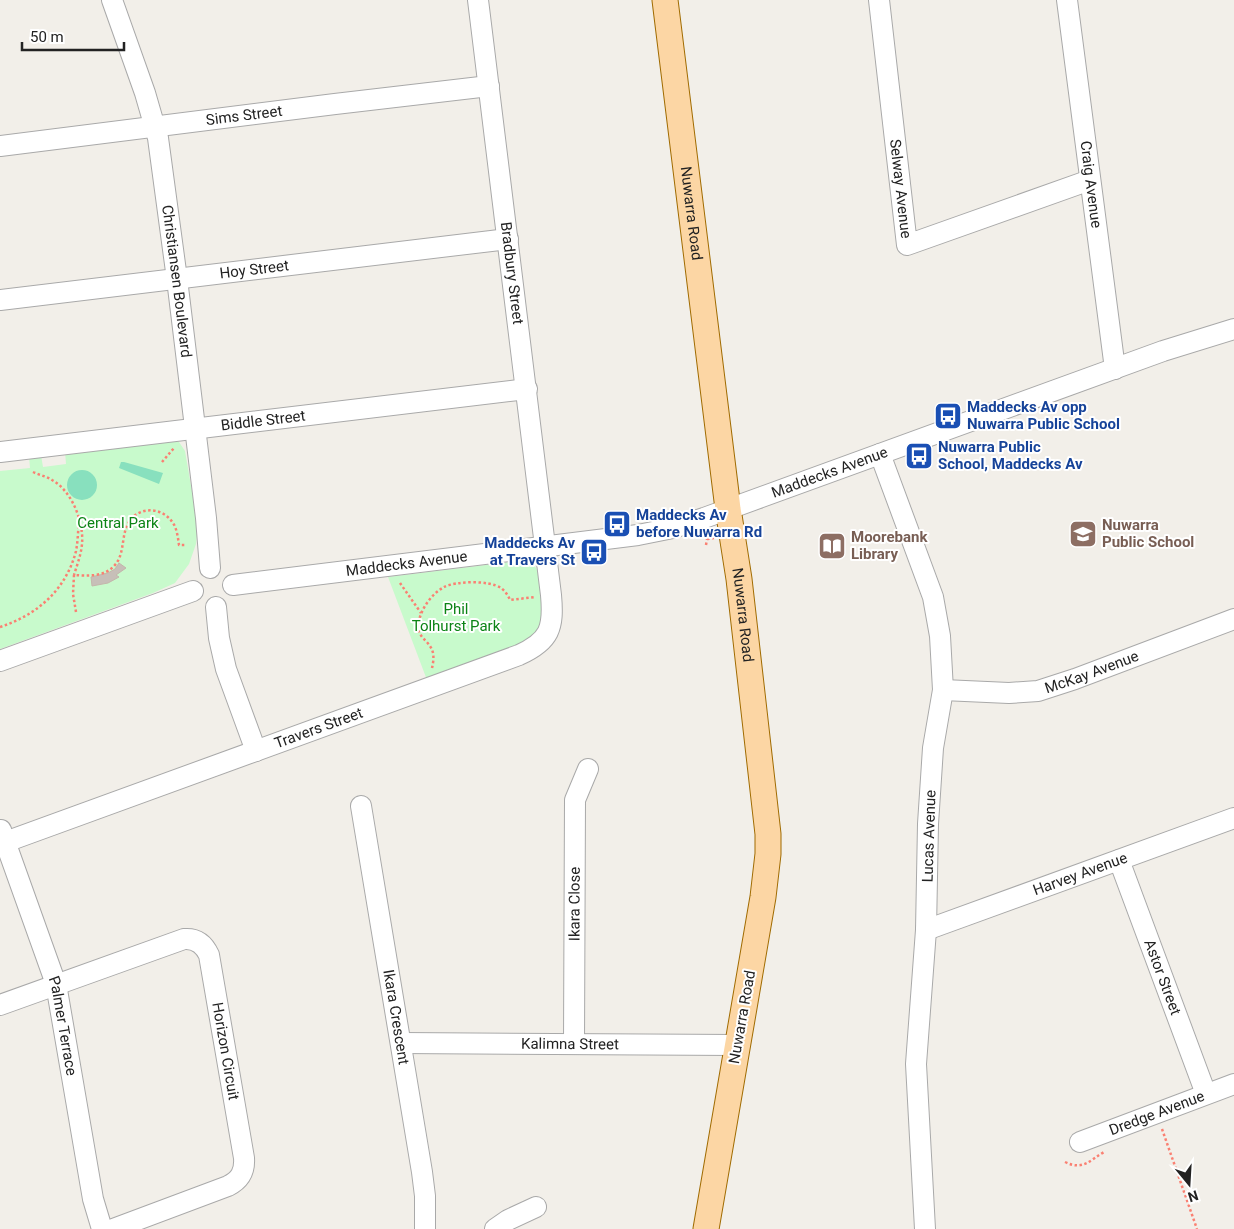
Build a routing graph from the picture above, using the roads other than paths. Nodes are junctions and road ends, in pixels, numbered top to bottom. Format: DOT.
graph roads {
  1 [pos="112,0"];
  2 [pos="478,0"];
  3 [pos="665,0"];
  4 [pos="879,0"];
  5 [pos="1067,0"];
  6 [pos="489,86"];
  7 [pos="155,127"];
  8 [pos="0,146"];
  9 [pos="1090,180"];
  10 [pos="508,239"];
  11 [pos="177,280"];
  12 [pos="0,300"];
  13 [pos="1234,328"];
  14 [pos="1115,369"];
  15 [pos="527,389"];
  16 [pos="195,428"];
  17 [pos="0,452"];
  18 [pos="880,454"];
  19 [pos="728,509"];
  20 [pos="545,546"];
  21 [pos="210,568"];
  22 [pos="233,585"];
  23 [pos="194,591"];
  24 [pos="216,608"];
  25 [pos="1234,619"];
  26 [pos="0,661"];
  27 [pos="943,690"];
  28 [pos="256,751"];
  29 [pos="588,769"];
  30 [pos="361,806"];
  31 [pos="1234,818"];
  32 [pos="2,838"];
  33 [pos="1119,860"];
  34 [pos="926,930"];
  35 [pos="56,984"];
  36 [pos="0,1005"];
  37 [pos="401,1043"];
  38 [pos="574,1043"];
  39 [pos="738,1045"];
  40 [pos="1234,1084"];
  41 [pos="1206,1094"];
  42 [pos="1080,1142"];
  43 [pos="536,1207"];
  44 [pos="102,1229"];
  45 [pos="112,1229"];
  46 [pos="425,1229"];
  47 [pos="495,1229"];
  48 [pos="706,1229"];
  49 [pos="926,1229"];
  1 -- 7 [label="street, Christiansen Boulevard"];
  2 -- 6 [label="street, Bradbury Street"];
  3 -- 19 [label="main road, Nuwarra Road"];
  4 -- 9 [label="street, Selway Avenue"];
  5 -- 9 [label="street, Craig Avenue"];
  6 -- 7 [label="street, Sims Street"];
  6 -- 10 [label="street, Bradbury Street"];
  7 -- 8 [label="street, Sims Street"];
  7 -- 11 [label="street, Christiansen Boulevard"];
  9 -- 14 [label="street, Craig Avenue"];
  10 -- 11 [label="street, Hoy Street"];
  10 -- 15 [label="street, Bradbury Street"];
  11 -- 12 [label="street, Hoy Street"];
  11 -- 16 [label="street, Christiansen Boulevard"];
  13 -- 14 [label="street, Maddecks Avenue"];
  14 -- 18 [label="street, Maddecks Avenue"];
  15 -- 16 [label="street, Biddle Street"];
  15 -- 20 [label="street, Bradbury Street"];
  16 -- 17 [label="street, Biddle Street"];
  16 -- 21 [label="street, Christiansen Boulevard"];
  18 -- 19 [label="street, Maddecks Avenue"];
  18 -- 27 [label="street, Lucas Avenue"];
  19 -- 20 [label="street, Maddecks Avenue"];
  19 -- 39 [label="main road, Nuwarra Road"];
  20 -- 22 [label="street, Maddecks Avenue"];
  20 -- 28 [label="street, Travers Street"];
  21 -- 22 [label="street"];
  21 -- 23 [label="street"];
  22 -- 24 [label="street"];
  23 -- 24 [label="street"];
  23 -- 26 [label="street"];
  24 -- 28 [label="street"];
  25 -- 27 [label="street, McKay Avenue"];
  27 -- 34 [label="street, Lucas Avenue"];
  28 -- 32 [label="street, Travers Street"];
  29 -- 38 [label="street, Ikara Close"];
  30 -- 37 [label="street, Ikara Crescent"];
  31 -- 33 [label="street, Harvey Avenue"];
  32 -- 35 [label="street, Palmer Terrace"];
  33 -- 34 [label="street, Harvey Avenue"];
  33 -- 41 [label="street, Astor Street"];
  34 -- 49 [label="street, Lucas Avenue"];
  35 -- 36 [label="street"];
  35 -- 44 [label="street, Palmer Terrace"];
  35 -- 45 [label="street, Horizon Circuit"];
  37 -- 38 [label="street, Kalimna Street"];
  37 -- 46 [label="street, Ikara Crescent"];
  38 -- 39 [label="street, Kalimna Street"];
  39 -- 48 [label="main road, Nuwarra Road"];
  40 -- 41 [label="street, Dredge Avenue"];
  41 -- 42 [label="street, Dredge Avenue"];
  43 -- 47 [label="street"];
}
